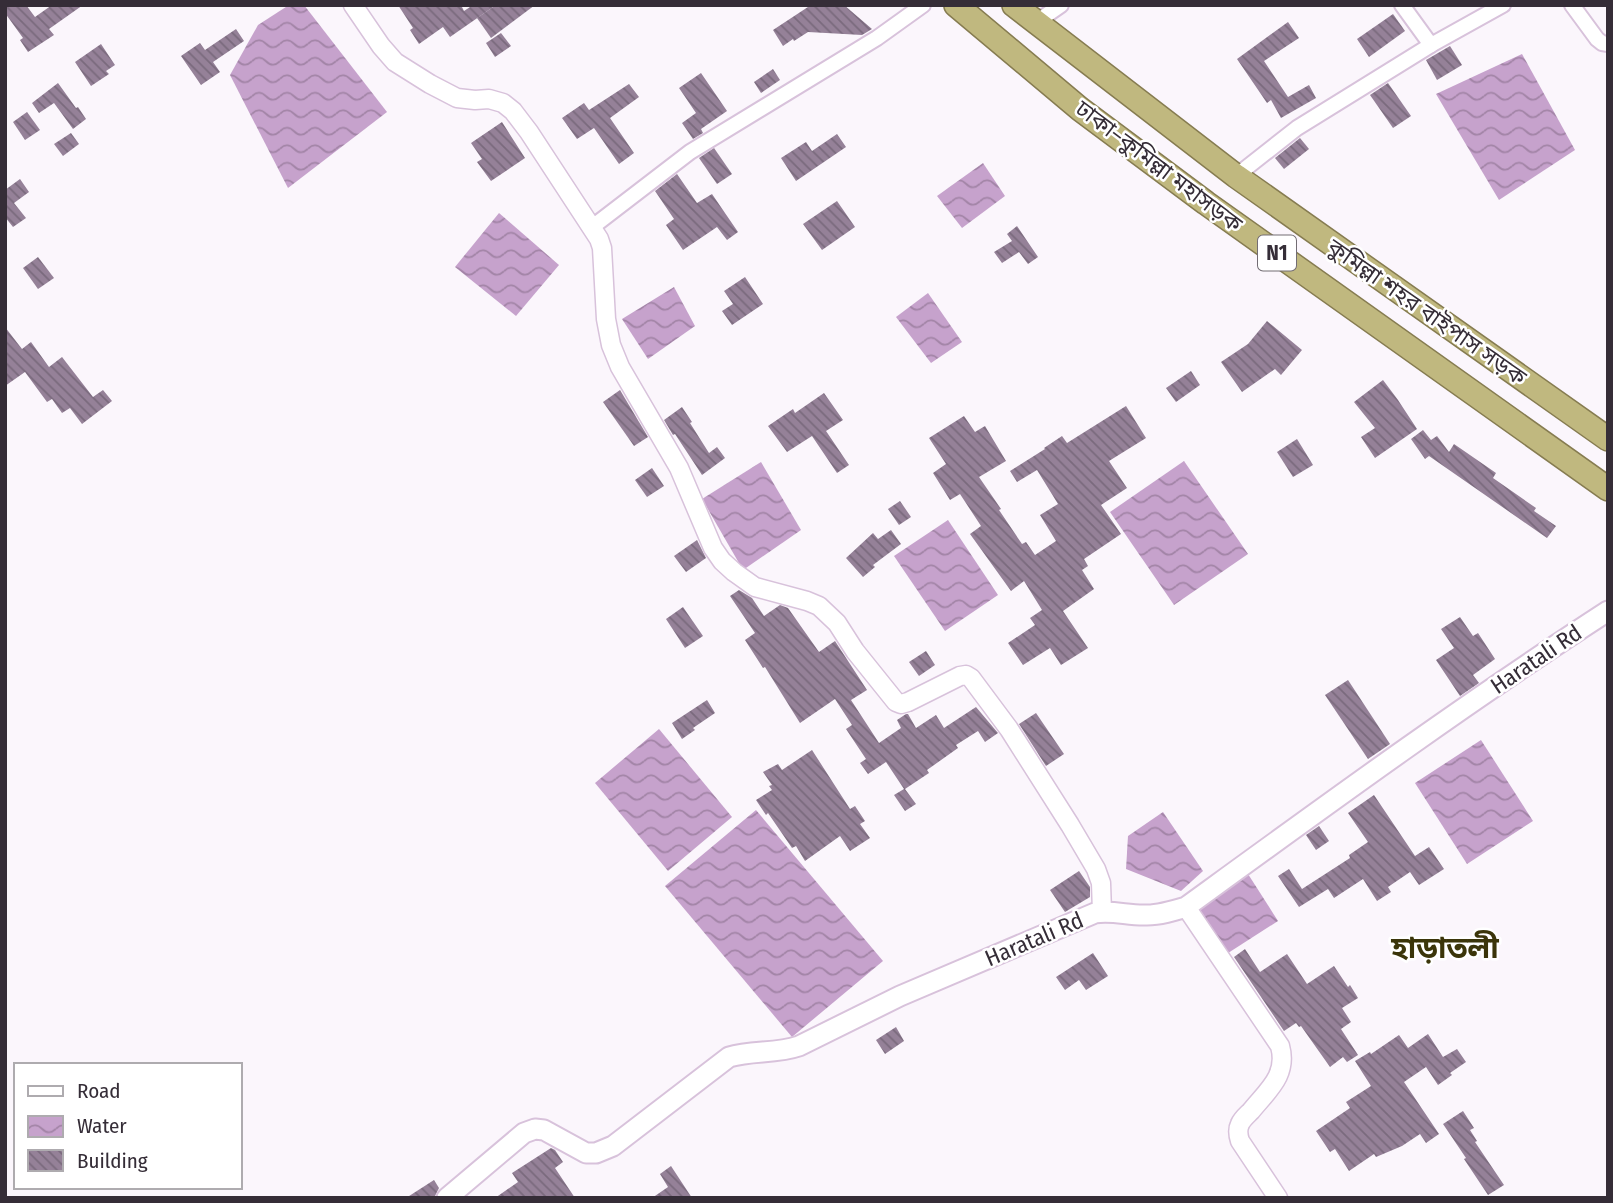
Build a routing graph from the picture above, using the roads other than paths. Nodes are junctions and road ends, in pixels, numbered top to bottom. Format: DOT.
graph roads {
  1 [pos="353,5"];
  2 [pos="923,5"];
  3 [pos="956,5"];
  4 [pos="1014,5"];
  5 [pos="1061,5"];
  6 [pos="1402,5"];
  7 [pos="1503,5"];
  8 [pos="1572,5"];
  9 [pos="1035,23"];
  10 [pos="1608,44"];
  11 [pos="1432,45"];
  12 [pos="1236,176"];
  13 [pos="592,228"];
  14 [pos="1608,439"];
  15 [pos="1608,489"];
  16 [pos="1608,611"];
  17 [pos="1186,907"];
  18 [pos="1102,912"];
  19 [pos="447,1198"];
  20 [pos="1278,1198"];
  1 -- 13 [label="street"];
  2 -- 13 [label="street"];
  3 -- 15 [label="highway, ঢাকা–কুমিল্লা মহাসড়ক / N1"];
  4 -- 9 [label="highway, কুমিল্লা শহর বাইপাস সড়ক / N1"];
  5 -- 9 [label="street"];
  6 -- 11 [label="street"];
  7 -- 11 [label="street"];
  8 -- 10 [label="street"];
  9 -- 12 [label="highway, কুমিল্লা শহর বাইপাস সড়ক / N1"];
  11 -- 12 [label="street"];
  12 -- 14 [label="highway, কুমিল্লা শহর বাইপাস সড়ক / N1"];
  13 -- 18 [label="street"];
  16 -- 17 [label="main road, Haratali Rd"];
  17 -- 18 [label="main road, Haratali Rd"];
  17 -- 20 [label="street"];
  18 -- 19 [label="main road, Haratali Rd"];
}
